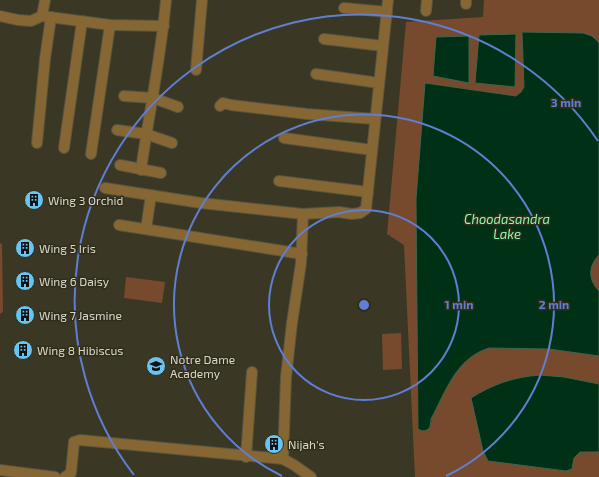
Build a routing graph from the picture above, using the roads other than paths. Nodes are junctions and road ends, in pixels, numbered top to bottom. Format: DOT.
graph roads {
  1 [pos="45,0"];
  2 [pos="166,0"];
  3 [pos="202,0"];
  4 [pos="388,0"];
  5 [pos="427,0"];
  6 [pos="344,8"];
  7 [pos="426,11"];
  8 [pos="387,12"];
  9 [pos="0,16"];
  10 [pos="47,17"];
  11 [pos="82,21"];
  12 [pos="110,25"];
  13 [pos="164,26"];
  14 [pos="324,38"];
  15 [pos="384,46"];
  16 [pos="196,70"];
  17 [pos="316,74"];
  18 [pos="380,83"];
  19 [pos="124,96"];
  20 [pos="153,98"];
  21 [pos="220,106"];
  22 [pos="178,107"];
  23 [pos="375,119"];
  24 [pos="117,130"];
  25 [pos="146,134"];
  26 [pos="284,138"];
  27 [pos="37,143"];
  28 [pos="172,143"];
  29 [pos="64,148"];
  30 [pos="372,150"];
  31 [pos="91,154"];
  32 [pos="120,165"];
  33 [pos="141,170"];
  34 [pos="161,173"];
  35 [pos="279,181"];
  36 [pos="105,188"];
  37 [pos="368,192"];
  38 [pos="151,195"];
  39 [pos="303,214"];
  40 [pos="119,225"];
  41 [pos="146,229"];
  42 [pos="302,254"];
  43 [pos="252,372"];
  44 [pos="246,457"];
  45 [pos="282,459"];
  46 [pos="0,470"];
  47 [pos="54,477"];
  48 [pos="65,477"];
  49 [pos="312,477"];
  1 -- 10 [label="street"];
  2 -- 13 [label="street"];
  3 -- 16 [label="street"];
  4 -- 8 [label="street"];
  5 -- 7 [label="street"];
  6 -- 8 [label="street"];
  8 -- 15 [label="street"];
  9 -- 10 [label="street"];
  10 -- 11 [label="street"];
  10 -- 27 [label="street"];
  11 -- 12 [label="street"];
  11 -- 29 [label="street"];
  12 -- 13 [label="street"];
  12 -- 31 [label="street"];
  13 -- 20 [label="street"];
  14 -- 15 [label="street"];
  15 -- 18 [label="street"];
  17 -- 18 [label="street"];
  18 -- 23 [label="street"];
  19 -- 20 [label="street"];
  20 -- 22 [label="street"];
  20 -- 25 [label="street"];
  21 -- 23 [label="street"];
  23 -- 30 [label="street"];
  24 -- 25 [label="street"];
  25 -- 28 [label="street"];
  25 -- 33 [label="street"];
  26 -- 30 [label="street"];
  30 -- 37 [label="street"];
  32 -- 33 [label="street"];
  33 -- 34 [label="street"];
  35 -- 37 [label="street"];
  36 -- 38 [label="street"];
  37 -- 39 [label="street"];
  38 -- 39 [label="street"];
  38 -- 41 [label="street"];
  39 -- 42 [label="street"];
  40 -- 41 [label="street"];
  41 -- 42 [label="street"];
  42 -- 45 [label="street"];
  43 -- 44 [label="street"];
  44 -- 45 [label="street"];
  44 -- 48 [label="street"];
  45 -- 49 [label="street"];
  46 -- 47 [label="street"];
}
